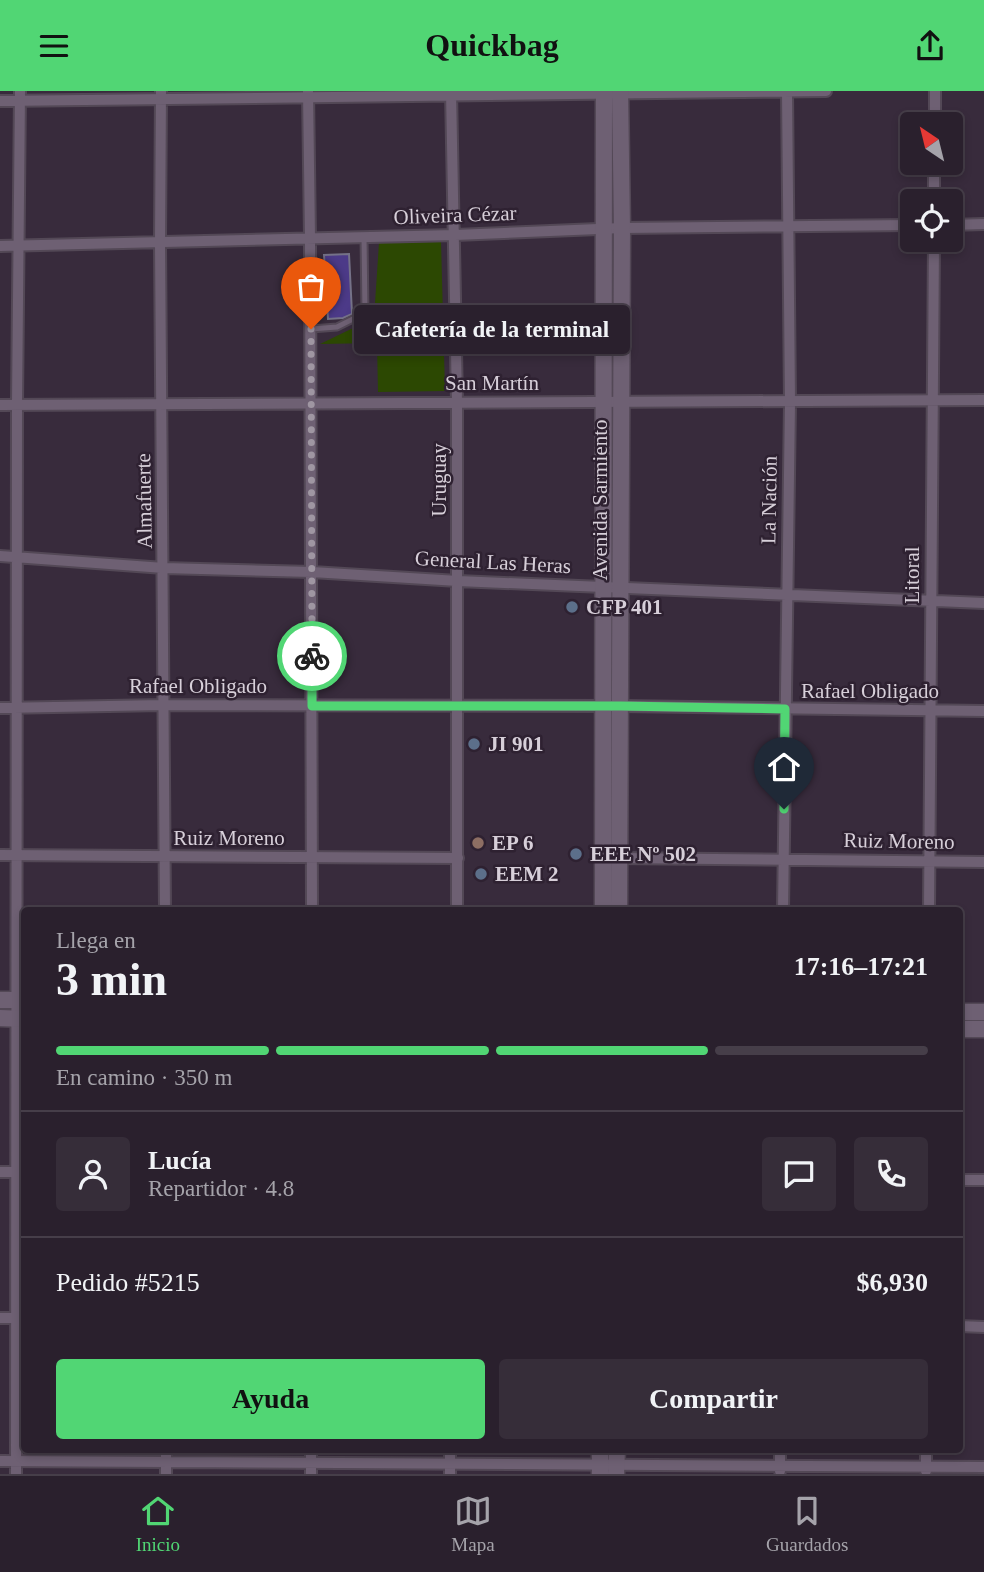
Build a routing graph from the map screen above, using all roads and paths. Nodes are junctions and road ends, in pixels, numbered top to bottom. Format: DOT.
graph roads {
  1 [pos="787,91"];
  2 [pos="826,91"];
  3 [pos="935,91"];
  4 [pos="612,92"];
  5 [pos="451,93"];
  6 [pos="308,94"];
  7 [pos="162,95"];
  8 [pos="20,96"];
  9 [pos="0,101"];
  10 [pos="934,112"];
  11 [pos="984,224"];
  12 [pos="789,225"];
  13 [pos="900,225"];
  14 [pos="963,225"];
  15 [pos="622,228"];
  16 [pos="604,229"];
  17 [pos="455,235"];
  18 [pos="364,237"];
  19 [pos="310,238"];
  20 [pos="160,242"];
  21 [pos="20,245"];
  22 [pos="0,246"];
  23 [pos="934,252"];
  24 [pos="311,329"];
  25 [pos="932,400"];
  26 [pos="984,400"];
  27 [pos="614,401"];
  28 [pos="457,402"];
  29 [pos="790,402"];
  30 [pos="163,404"];
  31 [pos="0,405"];
  32 [pos="17,405"];
  33 [pos="311,405"];
  34 [pos="0,556"];
  35 [pos="19,557"];
  36 [pos="164,568"];
  37 [pos="312,572"];
  38 [pos="458,581"];
  39 [pos="613,587"];
  40 [pos="788,596"];
  41 [pos="932,601"];
  42 [pos="984,603"];
  43 [pos="163,705"];
  44 [pos="312,706"];
  45 [pos="458,706"];
  46 [pos="603,706"];
  47 [pos="621,706"];
  48 [pos="0,708"];
  49 [pos="17,708"];
  50 [pos="785,709"];
  51 [pos="929,710"];
  52 [pos="984,711"];
  53 [pos="0,855"];
  54 [pos="18,855"];
  55 [pos="165,857"];
  56 [pos="312,857"];
  57 [pos="458,858"];
  58 [pos="620,858"];
  59 [pos="603,859"];
  60 [pos="784,859"];
  61 [pos="929,861"];
  62 [pos="984,862"];
  63 [pos="165,907"];
  64 [pos="312,907"];
  65 [pos="457,907"];
  66 [pos="603,907"];
  67 [pos="620,907"];
  68 [pos="783,907"];
  69 [pos="929,907"];
  70 [pos="0,1000"];
  71 [pos="21,1000"];
  72 [pos="963,1012"];
  73 [pos="984,1012"];
  74 [pos="0,1019"];
  75 [pos="21,1019"];
  76 [pos="963,1029"];
  77 [pos="984,1029"];
  78 [pos="0,1172"];
  79 [pos="21,1172"];
  80 [pos="984,1179"];
  81 [pos="963,1180"];
  82 [pos="0,1318"];
  83 [pos="21,1318"];
  84 [pos="963,1326"];
  85 [pos="984,1327"];
  86 [pos="0,1461"];
  87 [pos="16,1461"];
  88 [pos="608,1463"];
  89 [pos="984,1467"];
  90 [pos="166,1468"];
  91 [pos="311,1468"];
  92 [pos="450,1469"];
  93 [pos="780,1470"];
  94 [pos="926,1470"];
  95 [pos="16,1474"];
  1 -- 2 [label="street"];
  1 -- 4 [label="street"];
  1 -- 12 [label="street, La Nación"];
  3 -- 10 [label="street"];
  4 -- 5 [label="street"];
  4 -- 15 [label="main road, Avenida Sarmiento"];
  4 -- 16 [label="main road, Avenida Sarmiento"];
  5 -- 6 [label="street"];
  5 -- 17 [label="street, Uruguay"];
  6 -- 7 [label="street"];
  6 -- 19 [label="street"];
  7 -- 8 [label="street"];
  7 -- 20 [label="street, Almafuerte"];
  8 -- 9 [label="street"];
  8 -- 21 [label="street"];
  11 -- 14 [label="street"];
  12 -- 13 [label="street, Oliveira Cézar"];
  12 -- 15 [label="street, Oliveira Cézar"];
  12 -- 29 [label="street, La Nación"];
  15 -- 16 [label="street, Oliveira Cézar"];
  15 -- 27 [label="main road, Avenida Sarmiento"];
  16 -- 17 [label="street, Oliveira Cézar"];
  16 -- 27 [label="main road, Avenida Sarmiento"];
  17 -- 18 [label="street, Oliveira Cézar"];
  17 -- 28 [label="street, Uruguay"];
  18 -- 19 [label="street, Oliveira Cézar"];
  18 -- 24 [label="lane"];
  19 -- 20 [label="street, Oliveira Cézar"];
  19 -- 24 [label="street"];
  20 -- 21 [label="street, Oliveira Cézar"];
  20 -- 30 [label="street, Almafuerte"];
  21 -- 22 [label="street, Oliveira Cézar"];
  21 -- 32 [label="street"];
  23 -- 25 [label="street, Litoral"];
  24 -- 33 [label="street"];
  25 -- 26 [label="street, San Martín"];
  25 -- 29 [label="street, San Martín"];
  25 -- 41 [label="street, Litoral"];
  27 -- 28 [label="street, San Martín"];
  27 -- 29 [label="street, San Martín"];
  27 -- 39 [label="main road, Avenida Sarmiento"];
  28 -- 33 [label="street, San Martín"];
  28 -- 38 [label="street, Uruguay"];
  29 -- 40 [label="street, La Nación"];
  30 -- 32 [label="street, San Martín"];
  30 -- 33 [label="street, San Martín"];
  30 -- 36 [label="street, Almafuerte"];
  31 -- 32 [label="street, San Martín"];
  32 -- 35 [label="street"];
  33 -- 37 [label="street"];
  34 -- 35 [label="street, General Las Heras"];
  35 -- 36 [label="street, General Las Heras"];
  35 -- 49 [label="street"];
  36 -- 37 [label="street, General Las Heras"];
  36 -- 43 [label="street, Almafuerte"];
  37 -- 38 [label="street, General Las Heras"];
  37 -- 44 [label="street"];
  38 -- 39 [label="street, General Las Heras"];
  38 -- 45 [label="street, Uruguay"];
  39 -- 40 [label="street, General Las Heras"];
  39 -- 46 [label="main road, Avenida Sarmiento"];
  39 -- 47 [label="main road, Avenida Sarmiento"];
  40 -- 41 [label="street, General Las Heras"];
  40 -- 50 [label="street, La Nación"];
  41 -- 42 [label="street, General Las Heras"];
  41 -- 51 [label="street, Litoral"];
  43 -- 44 [label="street, Rafael Obligado"];
  43 -- 49 [label="street, Rafael Obligado"];
  43 -- 55 [label="street, Almafuerte"];
  44 -- 45 [label="street, Rafael Obligado"];
  44 -- 56 [label="street"];
  45 -- 46 [label="street, Rafael Obligado"];
  45 -- 57 [label="street, Uruguay"];
  46 -- 47 [label="street, Rafael Obligado"];
  46 -- 59 [label="main road, Avenida Sarmiento"];
  47 -- 50 [label="street, Rafael Obligado"];
  47 -- 58 [label="main road, Avenida Sarmiento"];
  48 -- 49 [label="street, Rafael Obligado"];
  49 -- 54 [label="street"];
  50 -- 51 [label="street, Rafael Obligado"];
  50 -- 60 [label="street, La Nación"];
  51 -- 52 [label="street, Rafael Obligado"];
  51 -- 61 [label="street, Litoral"];
  53 -- 54 [label="street, Ruiz Moreno"];
  54 -- 55 [label="street, Ruiz Moreno"];
  54 -- 71 [label="street"];
  55 -- 56 [label="street, Ruiz Moreno"];
  55 -- 63 [label="street, Almafuerte"];
  56 -- 57 [label="street, Ruiz Moreno"];
  56 -- 64 [label="street"];
  57 -- 65 [label="street, Uruguay"];
  58 -- 59 [label="street, Ruiz Moreno"];
  58 -- 60 [label="street, Ruiz Moreno"];
  58 -- 67 [label="main road, Avenida Sarmiento"];
  59 -- 66 [label="main road, Avenida Sarmiento"];
  60 -- 61 [label="street, Ruiz Moreno"];
  60 -- 68 [label="street, La Nación"];
  61 -- 62 [label="street, Ruiz Moreno"];
  61 -- 69 [label="street, Litoral"];
  70 -- 71 [label="main road"];
  71 -- 75 [label="street"];
  72 -- 73 [label="main road"];
  74 -- 75 [label="main road"];
  75 -- 79 [label="street"];
  76 -- 77 [label="main road"];
  78 -- 79 [label="street"];
  79 -- 83 [label="street"];
  80 -- 81 [label="street"];
  82 -- 83 [label="street"];
  83 -- 87 [label="street"];
  84 -- 85 [label="street"];
  86 -- 87 [label="street"];
  87 -- 90 [label="street"];
  87 -- 95 [label="street"];
  88 -- 92 [label="street"];
  88 -- 93 [label="street"];
  89 -- 94 [label="street"];
  90 -- 91 [label="street"];
  91 -- 92 [label="street"];
  93 -- 94 [label="street"];
}
